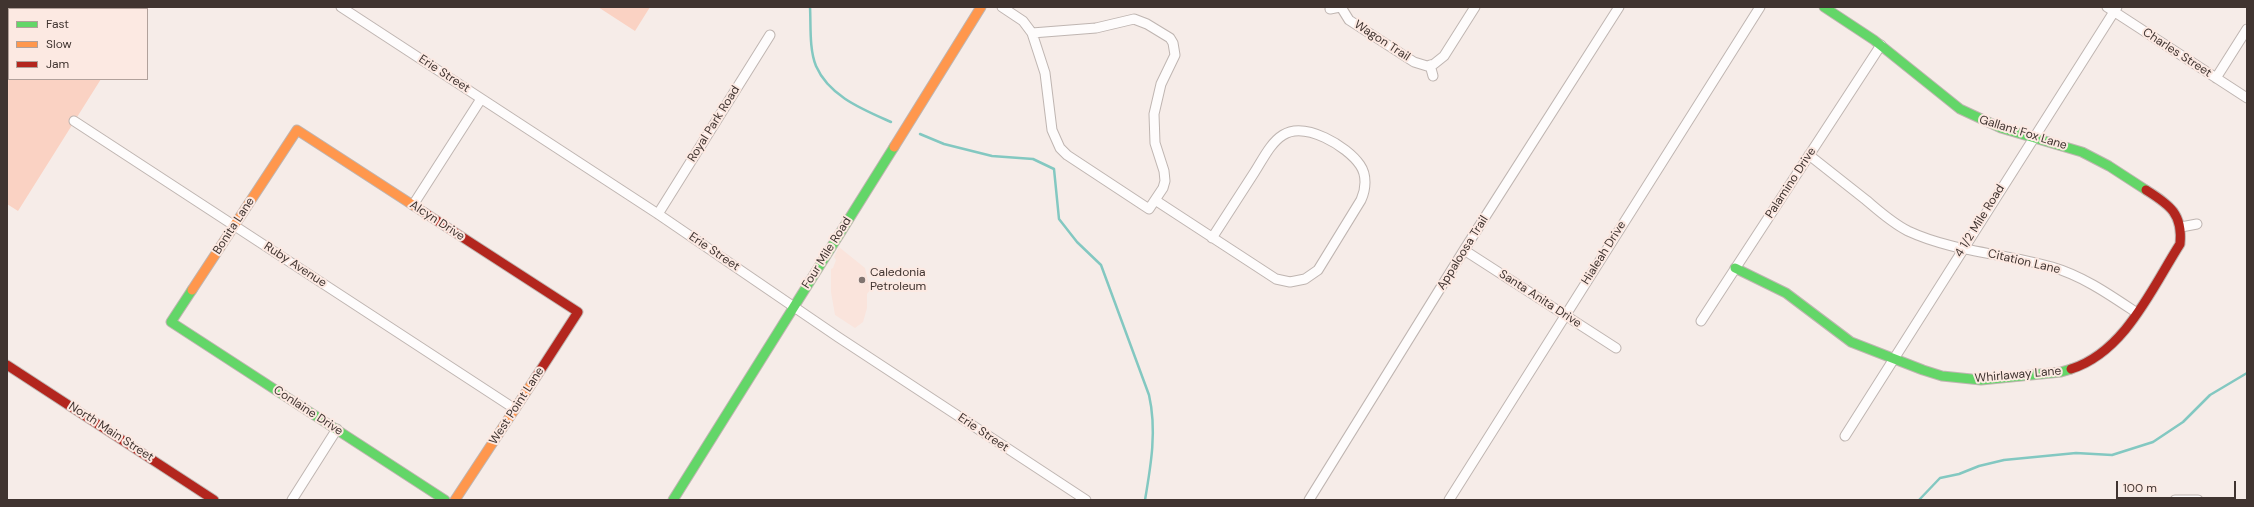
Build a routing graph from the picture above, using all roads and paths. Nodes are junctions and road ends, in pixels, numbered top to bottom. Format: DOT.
graph roads {
  1 [pos="341,7"];
  2 [pos="981,7"];
  3 [pos="1002,7"];
  4 [pos="1340,7"];
  5 [pos="1475,7"];
  6 [pos="1619,7"];
  7 [pos="1760,7"];
  8 [pos="1824,7"];
  9 [pos="1330,9"];
  10 [pos="2112,9"];
  11 [pos="2247,29"];
  12 [pos="1032,33"];
  13 [pos="770,35"];
  14 [pos="1881,45"];
  15 [pos="1430,65"];
  16 [pos="1432,76"];
  17 [pos="2216,78"];
  18 [pos="2247,98"];
  19 [pos="482,99"];
  20 [pos="74,121"];
  21 [pos="297,130"];
  22 [pos="2034,138"];
  23 [pos="1809,155"];
  24 [pos="1155,200"];
  25 [pos="412,205"];
  26 [pos="658,214"];
  27 [pos="2197,224"];
  28 [pos="234,226"];
  29 [pos="2181,227"];
  30 [pos="1212,238"];
  31 [pos="1963,248"];
  32 [pos="1464,250"];
  33 [pos="1735,268"];
  34 [pos="793,306"];
  35 [pos="578,312"];
  36 [pos="2137,312"];
  37 [pos="1565,315"];
  38 [pos="1701,321"];
  39 [pos="171,322"];
  40 [pos="1616,348"];
  41 [pos="1893,359"];
  42 [pos="8,368"];
  43 [pos="515,409"];
  44 [pos="337,429"];
  45 [pos="1845,436"];
  46 [pos="214,500"];
  47 [pos="292,500"];
  48 [pos="445,500"];
  49 [pos="455,500"];
  50 [pos="673,500"];
  51 [pos="1086,500"];
  52 [pos="1309,500"];
  53 [pos="1449,500"];
  54 [pos="2175,500"];
  55 [pos="2198,500"];
  1 -- 19 [label="street, Erie Street"];
  2 -- 34 [label="street, Four Mile Road"];
  3 -- 12 [label="street"];
  4 -- 9 [label="street"];
  4 -- 15 [label="street, Wagon Trail"];
  5 -- 15 [label="street"];
  6 -- 32 [label="street, Appaloosa Trail"];
  7 -- 37 [label="street, Hialeah Drive"];
  8 -- 14 [label="street, Gallant Fox Lane"];
  10 -- 17 [label="street, Charles Street"];
  10 -- 22 [label="street, 4 1/2 Mile Road"];
  11 -- 17 [label="street"];
  12 -- 24 [label="street"];
  12 -- 24 [label="street"];
  13 -- 26 [label="street, Royal Park Road"];
  14 -- 22 [label="street, Gallant Fox Lane"];
  14 -- 23 [label="street, Palamino Drive"];
  15 -- 16 [label="street"];
  17 -- 18 [label="street, Charles Street"];
  19 -- 25 [label="street"];
  19 -- 26 [label="street, Erie Street"];
  20 -- 28 [label="street, Ruby Avenue"];
  21 -- 25 [label="street, Alcyn Drive"];
  21 -- 28 [label="street, Bonita Lane"];
  22 -- 29 [label="street, Gallant Fox Lane"];
  22 -- 31 [label="street, 4 1/2 Mile Road"];
  23 -- 31 [label="street, Citation Lane"];
  23 -- 33 [label="street, Palamino Drive"];
  24 -- 30 [label="street"];
  25 -- 35 [label="street, Alcyn Drive"];
  26 -- 34 [label="street, Erie Street"];
  27 -- 29 [label="street"];
  28 -- 39 [label="street, Bonita Lane"];
  28 -- 43 [label="street, Ruby Avenue"];
  29 -- 36 [label="street, Whirlaway Lane"];
  30 -- 30 [label="street"];
  31 -- 36 [label="street, Citation Lane"];
  31 -- 41 [label="street, 4 1/2 Mile Road"];
  32 -- 37 [label="street, Santa Anita Drive"];
  32 -- 52 [label="street, Appaloosa Trail"];
  33 -- 38 [label="street, Palamino Drive"];
  33 -- 41 [label="street, Whirlaway Lane"];
  34 -- 50 [label="street, Four Mile Road"];
  34 -- 51 [label="street, Erie Street"];
  35 -- 43 [label="street, West Point Lane"];
  36 -- 41 [label="street, Whirlaway Lane"];
  37 -- 40 [label="street, Santa Anita Drive"];
  37 -- 53 [label="street, Hialeah Drive"];
  39 -- 44 [label="street, Conlaine Drive"];
  41 -- 45 [label="street, 4 1/2 Mile Road"];
  42 -- 46 [label="street, North Main Street"];
  43 -- 49 [label="street, West Point Lane"];
  44 -- 47 [label="street"];
  44 -- 48 [label="street, Conlaine Drive"];
  54 -- 55 [label="street"];
}
